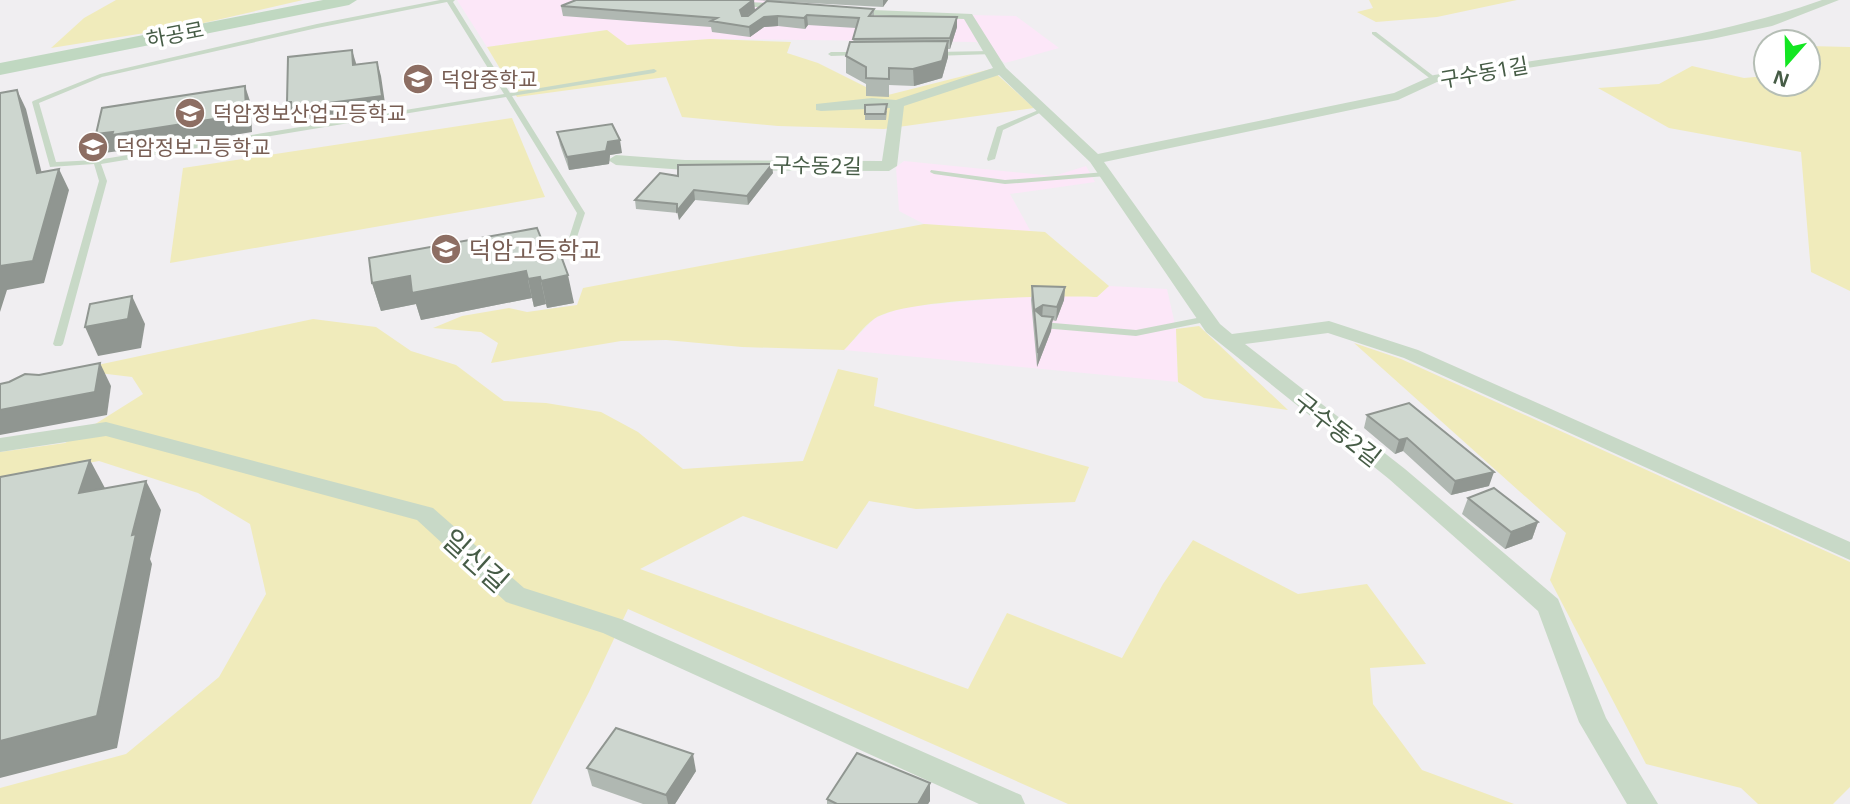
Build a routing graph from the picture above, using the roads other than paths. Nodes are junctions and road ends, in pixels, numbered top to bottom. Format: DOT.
graph roads {
  1 [pos="335,0"];
  2 [pos="349,0"];
  3 [pos="450,0"];
  4 [pos="711,0"];
  5 [pos="1833,0"];
  6 [pos="806,8"];
  7 [pos="971,8"];
  8 [pos="293,10"];
  9 [pos="831,10"];
  10 [pos="1374,33"];
  11 [pos="831,54"];
  12 [pos="871,54"];
  13 [pos="924,54"];
  14 [pos="996,62"];
  15 [pos="0,69"];
  16 [pos="654,71"];
  17 [pos="1434,79"];
  18 [pos="507,95"];
  19 [pos="897,104"];
  20 [pos="821,107"];
  21 [pos="1043,110"];
  22 [pos="991,159"];
  23 [pos="616,160"];
  24 [pos="97,162"];
  25 [pos="1100,167"];
  26 [pos="934,172"];
  27 [pos="573,238"];
  28 [pos="1207,319"];
  29 [pos="1042,325"];
  30 [pos="1227,340"];
  31 [pos="58,344"];
  32 [pos="0,445"];
  33 [pos="1850,552"];
  34 [pos="1010,804"];
  35 [pos="1643,804"];
  1 -- 8 [label="main road"];
  2 -- 8 [label="main road, 하공로"];
  3 -- 18 [label="lane"];
  3 -- 24 [label="lane"];
  4 -- 6 [label="street"];
  5 -- 17 [label="street, 구수동1길"];
  7 -- 9 [label="street, 구수동2길"];
  7 -- 14 [label="street, 구수동2길"];
  8 -- 15 [label="main road, 하공로"];
  10 -- 17 [label="lane"];
  11 -- 12 [label="lane"];
  13 -- 14 [label="lane"];
  14 -- 19 [label="street"];
  14 -- 21 [label="street, 구수동2길"];
  16 -- 18 [label="lane"];
  17 -- 25 [label="street, 구수동1길"];
  18 -- 24 [label="lane"];
  18 -- 27 [label="lane"];
  19 -- 20 [label="street"];
  19 -- 23 [label="street, 구수동2길"];
  21 -- 22 [label="lane"];
  21 -- 25 [label="street, 구수동2길"];
  24 -- 31 [label="lane"];
  25 -- 26 [label="lane"];
  25 -- 28 [label="street, 구수동2길"];
  28 -- 29 [label="lane"];
  28 -- 30 [label="street, 구수동2길"];
  30 -- 33 [label="street"];
  30 -- 35 [label="street, 구수동2길"];
  32 -- 34 [label="street, 일신길"];
}
